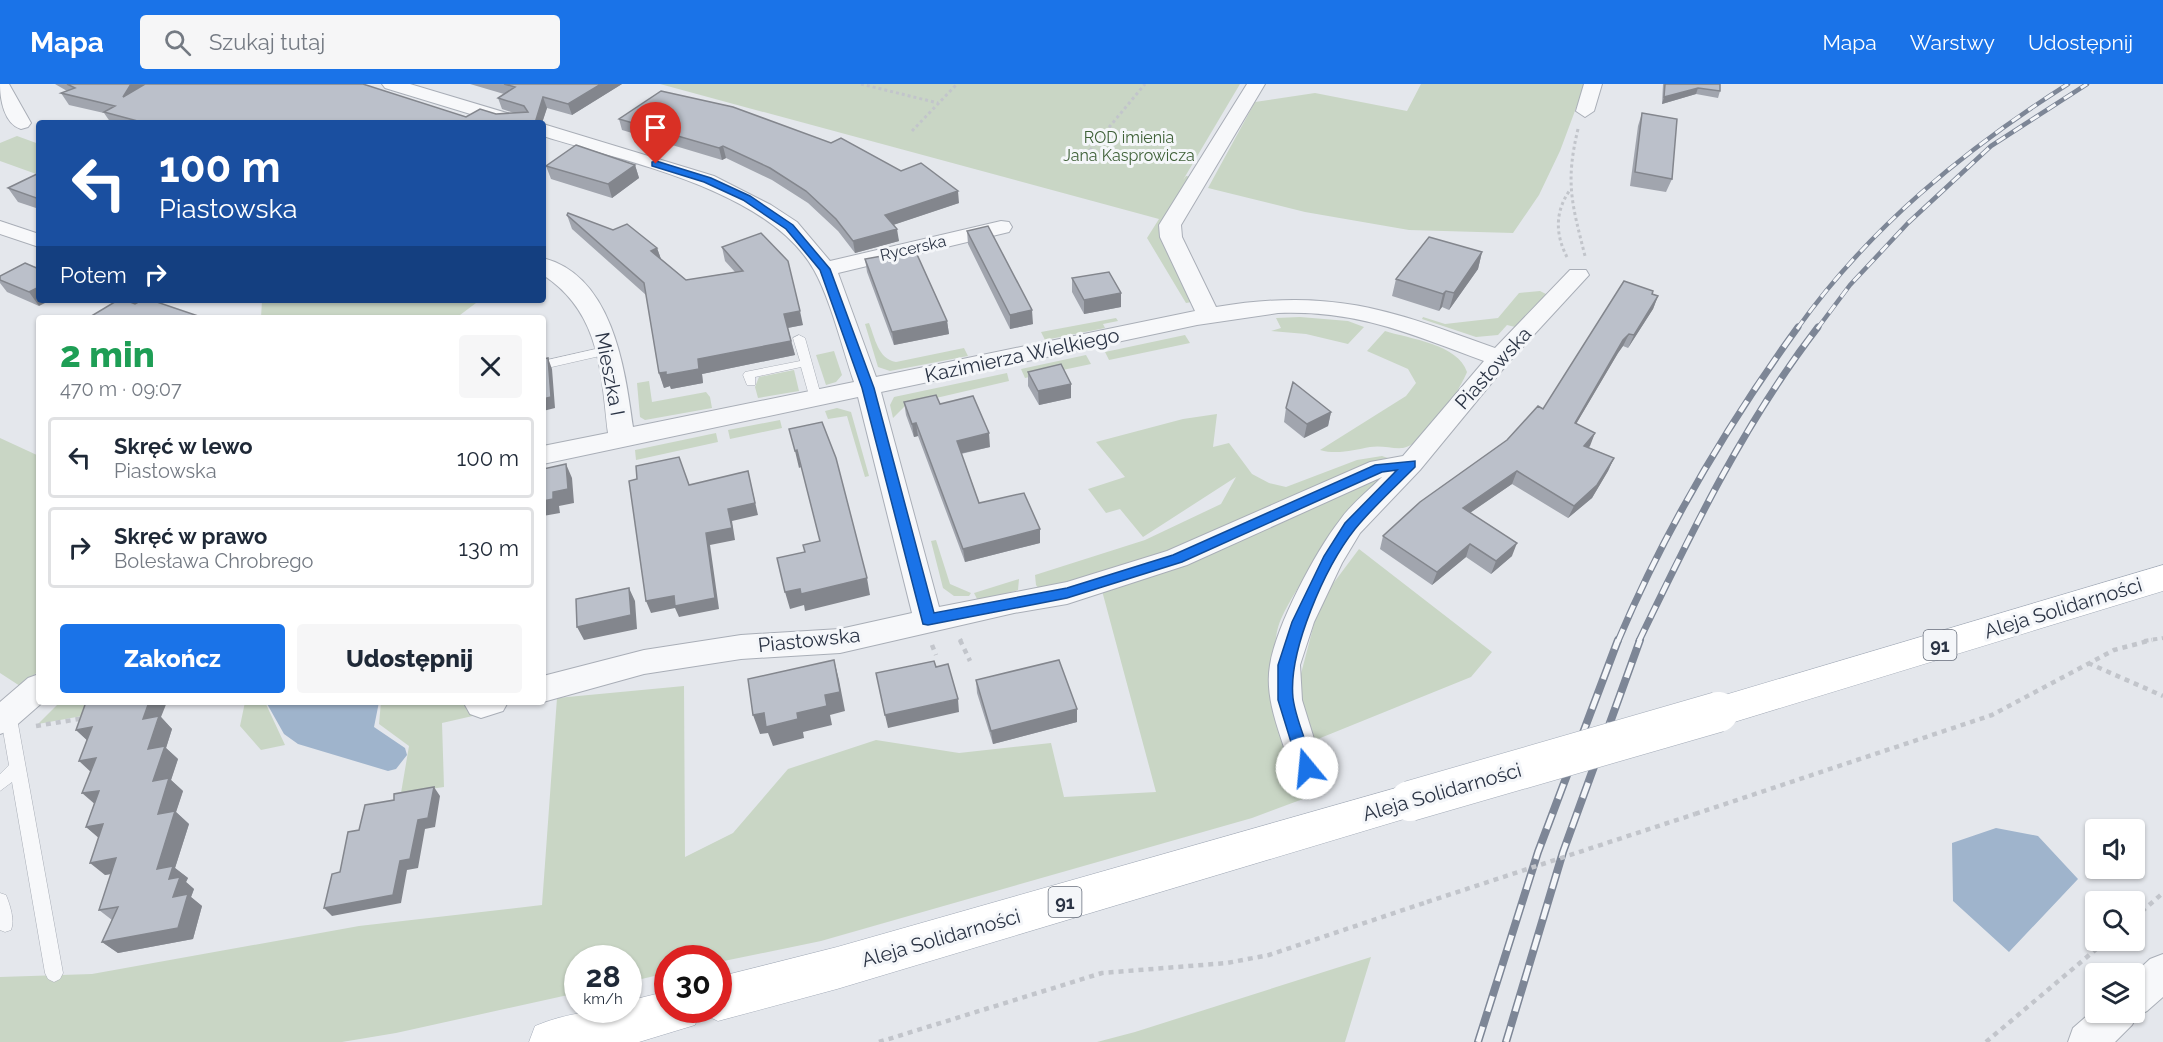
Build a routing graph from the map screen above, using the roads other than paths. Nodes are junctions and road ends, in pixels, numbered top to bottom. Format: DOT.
graph roads {
  1 [pos="0,84"];
  2 [pos="391,84"];
  3 [pos="1256,84"];
  4 [pos="1593,84"];
  5 [pos="1585,111"];
  6 [pos="510,120"];
  7 [pos="22,127"];
  8 [pos="546,131"];
  9 [pos="0,226"];
  10 [pos="1001,227"];
  11 [pos="36,241"];
  12 [pos="546,267"];
  13 [pos="825,269"];
  14 [pos="1578,275"];
  15 [pos="1209,316"];
  16 [pos="799,338"];
  17 [pos="609,350"];
  18 [pos="1499,358"];
  19 [pos="806,363"];
  20 [pos="546,364"];
  21 [pos="751,382"];
  22 [pos="868,388"];
  23 [pos="816,399"];
  24 [pos="622,438"];
  25 [pos="546,453"];
  26 [pos="1411,464"];
  27 [pos="2163,578"];
  28 [pos="928,620"];
  29 [pos="546,688"];
  30 [pos="36,690"];
  31 [pos="9,714"];
  32 [pos="1307,768"];
  33 [pos="16,769"];
  34 [pos="0,784"];
  35 [pos="0,901"];
  36 [pos="5,924"];
  37 [pos="2163,972"];
  38 [pos="54,973"];
  39 [pos="2145,988"];
  40 [pos="732,995"];
  41 [pos="654,1016"];
  42 [pos="2107,1023"];
  43 [pos="551,1042"];
  44 [pos="2087,1042"];
  1 -- 7 [label="street"];
  2 -- 6 [label="street"];
  3 -- 15 [label="street"];
  4 -- 5 [label="street"];
  8 -- 13 [label="street"];
  9 -- 11 [label="street"];
  10 -- 13 [label="street, Rycerska"];
  12 -- 17 [label="street, Mieszka I"];
  13 -- 22 [label="street"];
  14 -- 18 [label="street, Piastowska"];
  15 -- 18 [label="street, Kazimierza Wielkiego"];
  15 -- 22 [label="street, Kazimierza Wielkiego"];
  16 -- 19 [label="lane"];
  17 -- 20 [label="lane"];
  17 -- 24 [label="street, Mieszka I"];
  18 -- 26 [label="street, Piastowska"];
  19 -- 21 [label="lane"];
  19 -- 23 [label="lane"];
  22 -- 23 [label="street, Kazimierza Wielkiego"];
  22 -- 28 [label="street"];
  23 -- 24 [label="street, Kazimierza Wielkiego"];
  24 -- 25 [label="street, Kazimierza Wielkiego"];
  26 -- 28 [label="street, Piastowska"];
  26 -- 32 [label="street, Piastowska"];
  27 -- 40 [label="main road, Aleja Solidarności / 91, bridge"];
  28 -- 29 [label="street, Piastowska"];
  30 -- 31 [label="street"];
  31 -- 33 [label="lane"];
  33 -- 34 [label="lane"];
  33 -- 38 [label="lane"];
  35 -- 36 [label="lane"];
  37 -- 39 [label="street"];
  41 -- 43 [label="main road"];
  42 -- 44 [label="street"];
}
